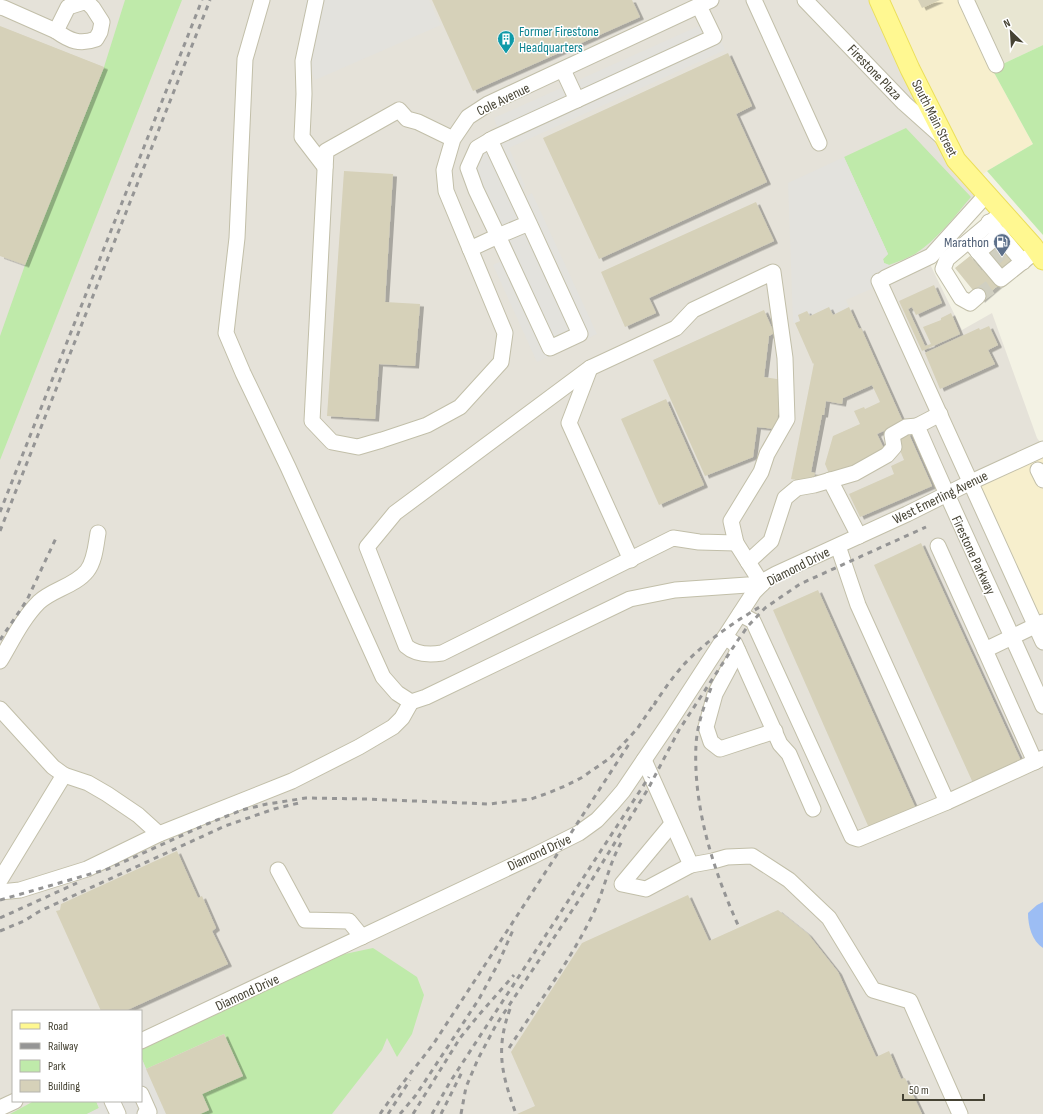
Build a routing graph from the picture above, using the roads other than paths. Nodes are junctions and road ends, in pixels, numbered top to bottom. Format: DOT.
graph roads {
  1 [pos="262,0"];
  2 [pos="316,0"];
  3 [pos="754,0"];
  4 [pos="805,0"];
  5 [pos="879,0"];
  6 [pos="966,0"];
  7 [pos="86,1"];
  8 [pos="705,3"];
  9 [pos="0,7"];
  10 [pos="56,31"];
  11 [pos="996,66"];
  12 [pos="563,70"];
  13 [pos="577,100"];
  14 [pos="453,139"];
  15 [pos="490,140"];
  16 [pos="947,142"];
  17 [pos="819,143"];
  18 [pos="325,167"];
  19 [pos="986,194"];
  20 [pos="996,217"];
  21 [pos="529,223"];
  22 [pos="498,236"];
  23 [pos="1005,243"];
  24 [pos="974,246"];
  25 [pos="470,249"];
  26 [pos="1036,252"];
  27 [pos="978,296"];
  28 [pos="590,368"];
  29 [pos="940,414"];
  30 [pos="917,426"];
  31 [pos="1043,450"];
  32 [pos="830,480"];
  33 [pos="970,482"];
  34 [pos="946,494"];
  35 [pos="98,533"];
  36 [pos="858,536"];
  37 [pos="736,543"];
  38 [pos="838,546"];
  39 [pos="938,546"];
  40 [pos="631,560"];
  41 [pos="748,562"];
  42 [pos="762,584"];
  43 [pos="740,614"];
  44 [pos="1040,624"];
  45 [pos="1012,636"];
  46 [pos="725,637"];
  47 [pos="1043,642"];
  48 [pos="985,650"];
  49 [pos="738,651"];
  50 [pos="0,661"];
  51 [pos="411,702"];
  52 [pos="1043,706"];
  53 [pos="0,709"];
  54 [pos="775,731"];
  55 [pos="644,760"];
  56 [pos="1039,760"];
  57 [pos="64,775"];
  58 [pos="947,802"];
  59 [pos="813,809"];
  60 [pos="672,824"];
  61 [pos="159,834"];
  62 [pos="691,865"];
  63 [pos="278,870"];
  64 [pos="0,880"];
  65 [pos="0,892"];
  66 [pos="362,937"];
  67 [pos="142,1041"];
  68 [pos="142,1096"];
  69 [pos="13,1102"];
  70 [pos="112,1102"];
  71 [pos="0,1108"];
  72 [pos="118,1114"];
  73 [pos="145,1114"];
  74 [pos="960,1114"];
  1 -- 51 [label="street"];
  2 -- 18 [label="street"];
  3 -- 17 [label="street"];
  4 -- 16 [label="street, Firestone Plaza"];
  5 -- 16 [label="main road, South Main Street"];
  6 -- 11 [label="street"];
  7 -- 10 [label="street"];
  7 -- 10 [label="street"];
  8 -- 12 [label="street, Cole Avenue"];
  8 -- 13 [label="street"];
  9 -- 10 [label="street"];
  12 -- 13 [label="street"];
  12 -- 14 [label="street, Cole Avenue"];
  13 -- 15 [label="street"];
  14 -- 18 [label="street"];
  14 -- 25 [label="street, Cole Avenue"];
  15 -- 21 [label="street"];
  15 -- 22 [label="street"];
  16 -- 19 [label="main road, South Main Street"];
  18 -- 25 [label="street, Cole Avenue"];
  19 -- 20 [label="main road, South Main Street"];
  19 -- 29 [label="street, Firestone Parkway"];
  20 -- 23 [label="street"];
  20 -- 24 [label="street"];
  20 -- 26 [label="main road, South Main Street"];
  21 -- 22 [label="street"];
  21 -- 22 [label="street"];
  22 -- 25 [label="street"];
  23 -- 24 [label="street"];
  23 -- 26 [label="street"];
  24 -- 26 [label="street"];
  24 -- 27 [label="street"];
  28 -- 37 [label="street"];
  28 -- 40 [label="street"];
  28 -- 40 [label="street"];
  29 -- 30 [label="street"];
  29 -- 33 [label="street, Firestone Parkway"];
  30 -- 32 [label="street"];
  30 -- 34 [label="street, Firestone Parkway"];
  31 -- 33 [label="street, West Emerling Avenue"];
  32 -- 36 [label="street"];
  32 -- 41 [label="street"];
  33 -- 34 [label="street, West Emerling Avenue"];
  33 -- 44 [label="street, Firestone Parkway"];
  34 -- 36 [label="street, West Emerling Avenue"];
  34 -- 45 [label="street, Firestone Parkway"];
  35 -- 50 [label="street"];
  36 -- 38 [label="street, West Emerling Avenue"];
  37 -- 40 [label="street"];
  37 -- 41 [label="street"];
  38 -- 42 [label="street, Diamond Drive"];
  38 -- 58 [label="street"];
  39 -- 48 [label="street"];
  41 -- 42 [label="street"];
  42 -- 43 [label="street, Diamond Drive"];
  42 -- 51 [label="street"];
  43 -- 46 [label="street, Diamond Drive"];
  43 -- 58 [label="street"];
  44 -- 45 [label="street"];
  44 -- 47 [label="street, Firestone Parkway"];
  45 -- 48 [label="street"];
  45 -- 52 [label="street, Firestone Parkway"];
  46 -- 49 [label="street"];
  46 -- 55 [label="street, Diamond Drive"];
  48 -- 56 [label="street"];
  49 -- 54 [label="street"];
  49 -- 54 [label="street"];
  51 -- 61 [label="street"];
  53 -- 57 [label="street"];
  54 -- 59 [label="street"];
  55 -- 60 [label="street"];
  55 -- 66 [label="street, Diamond Drive"];
  56 -- 58 [label="street"];
  57 -- 61 [label="street"];
  57 -- 64 [label="street"];
  60 -- 62 [label="street"];
  60 -- 62 [label="street"];
  61 -- 65 [label="street"];
  62 -- 74 [label="street"];
  63 -- 66 [label="street"];
  66 -- 67 [label="street, Diamond Drive"];
  68 -- 73 [label="street"];
  69 -- 71 [label="street"];
  70 -- 72 [label="street"];
}
